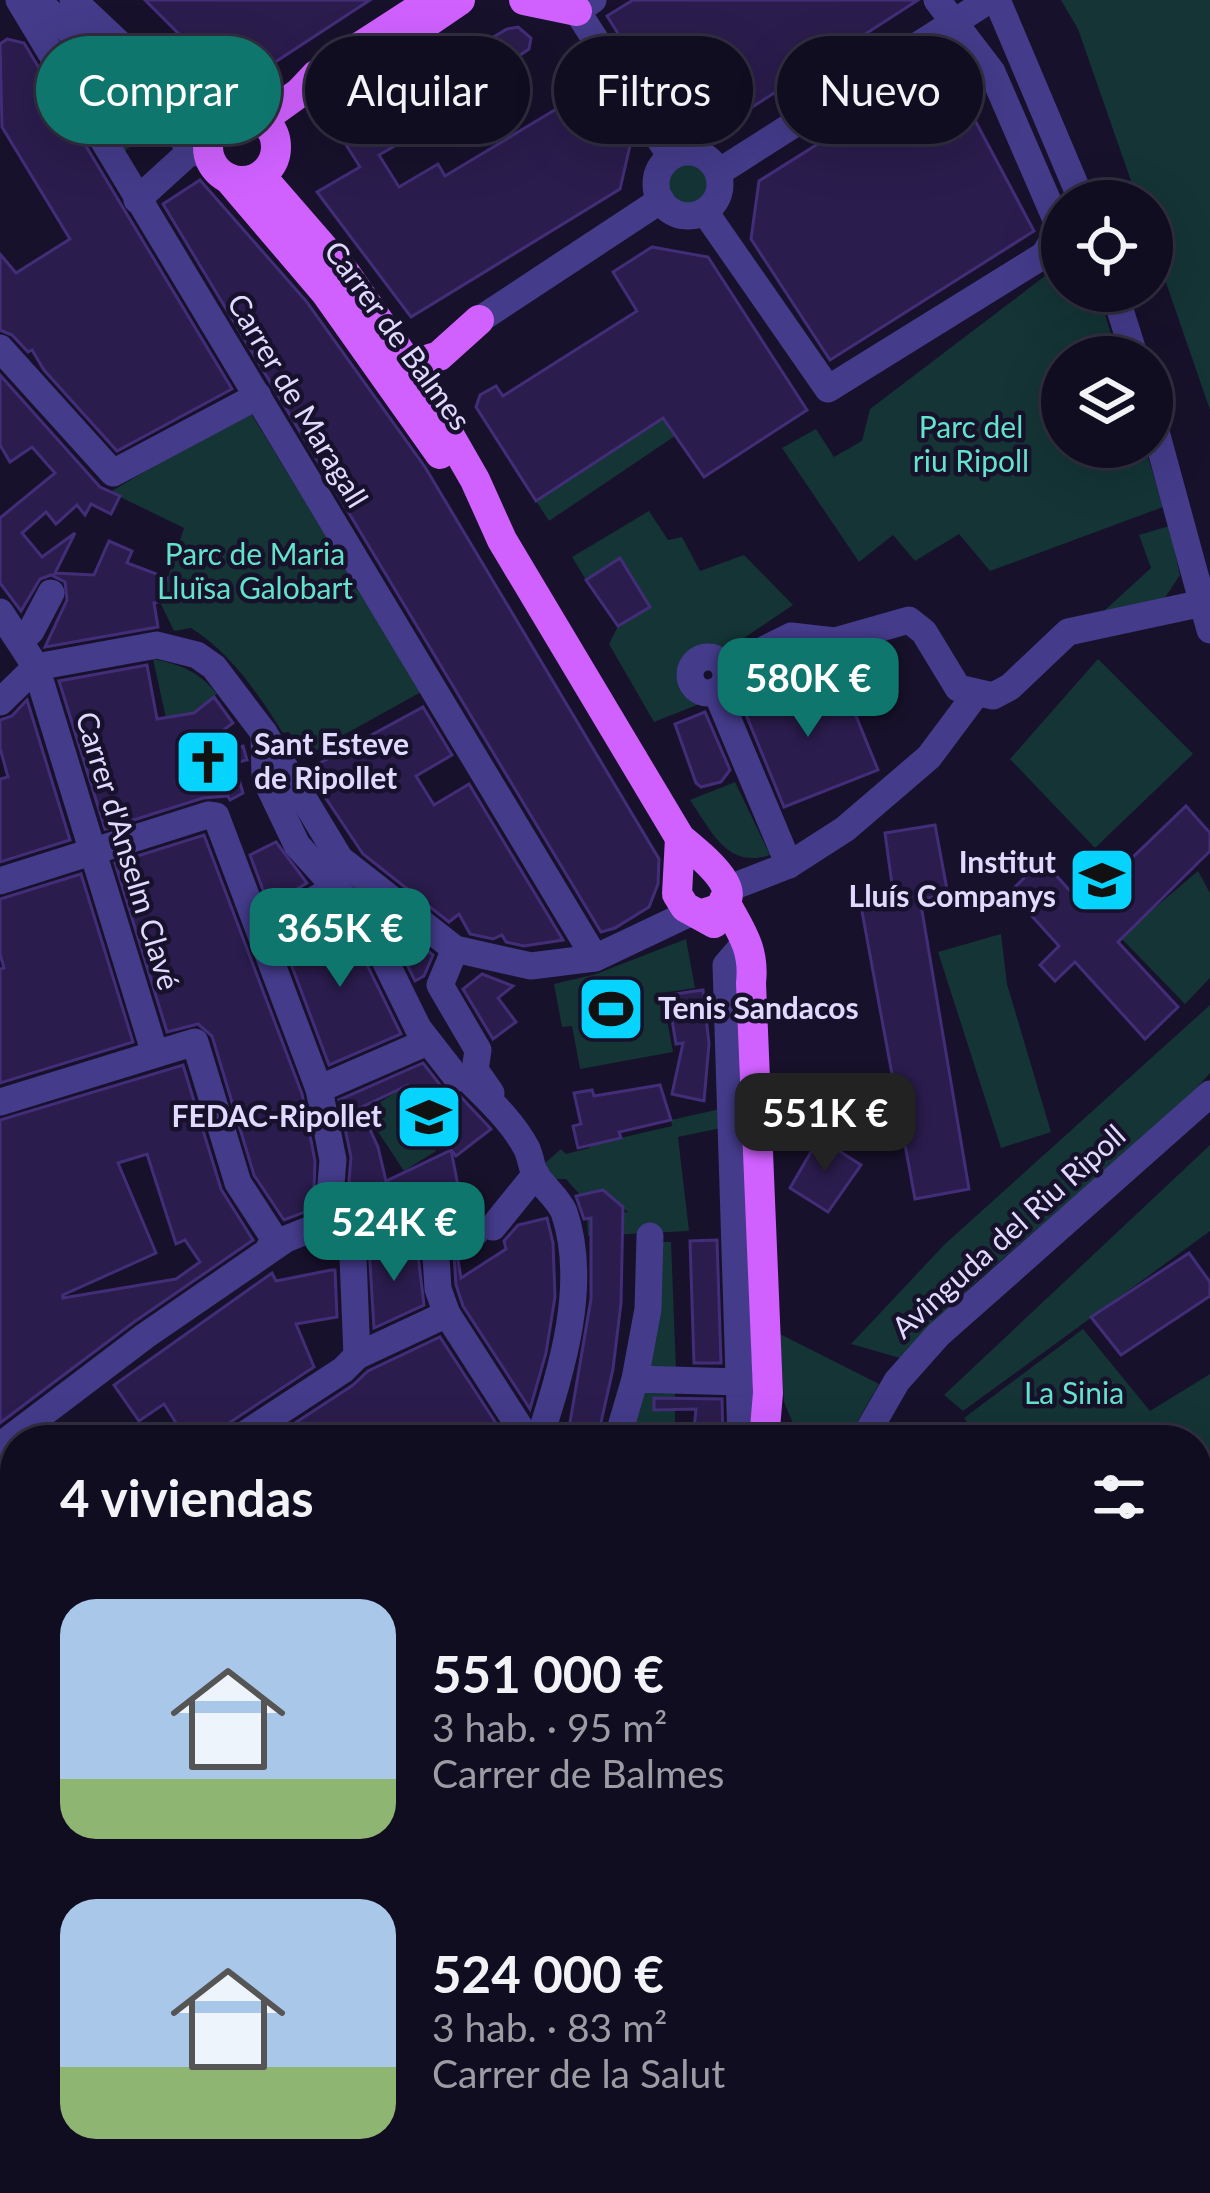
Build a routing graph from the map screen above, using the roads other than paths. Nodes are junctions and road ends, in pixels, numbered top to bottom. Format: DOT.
graph roads {
  1 [pos="73,0"];
  2 [pos="432,0"];
  3 [pos="460,0"];
  4 [pos="524,0"];
  5 [pos="993,0"];
  6 [pos="577,3"];
  7 [pos="19,7"];
  8 [pos="944,11"];
  9 [pos="111,36"];
  10 [pos="299,93"];
  11 [pos="281,106"];
  12 [pos="209,144"];
  13 [pos="275,144"];
  14 [pos="671,157"];
  15 [pos="210,162"];
  16 [pos="719,172"];
  17 [pos="261,176"];
  18 [pos="1073,180"];
  19 [pos="137,200"];
  20 [pos="661,200"];
  21 [pos="705,212"];
  22 [pos="326,293"];
  23 [pos="478,320"];
  24 [pos="386,329"];
  25 [pos="0,348"];
  26 [pos="436,349"];
  27 [pos="409,365"];
  28 [pos="258,396"];
  29 [pos="427,400"];
  30 [pos="438,450"];
  31 [pos="1166,468"];
  32 [pos="502,541"];
  33 [pos="51,593"];
  34 [pos="0,612"];
  35 [pos="1206,616"];
  36 [pos="20,640"];
  37 [pos="36,667"];
  38 [pos="976,694"];
  39 [pos="0,702"];
  40 [pos="264,733"];
  41 [pos="92,852"];
  42 [pos="789,865"];
  43 [pos="0,881"];
  44 [pos="335,887"];
  45 [pos="705,896"];
  46 [pos="295,910"];
  47 [pos="455,949"];
  48 [pos="739,950"];
  49 [pos="595,958"];
  50 [pos="751,983"];
  51 [pos="427,1042"];
  52 [pos="155,1054"];
  53 [pos="319,1089"];
  54 [pos="1210,1094"];
  55 [pos="0,1102"];
  56 [pos="493,1105"];
  57 [pos="536,1174"];
  58 [pos="346,1220"];
  59 [pos="650,1236"];
  60 [pos="434,1240"];
  61 [pos="268,1248"];
  62 [pos="447,1314"];
  63 [pos="357,1355"];
  64 [pos="635,1379"];
  65 [pos="740,1382"];
  66 [pos="28,1425"];
  67 [pos="259,1425"];
  68 [pos="518,1425"];
  69 [pos="544,1425"];
  70 [pos="621,1425"];
  71 [pos="741,1425"];
  72 [pos="771,1425"];
  73 [pos="870,1425"];
  1 -- 9 [label="street"];
  2 -- 10 [label="main road"];
  3 -- 10 [label="main road"];
  4 -- 6 [label="main road"];
  5 -- 8 [label="street"];
  5 -- 18 [label="street"];
  6 -- 14 [label="street"];
  7 -- 15 [label="street, Carrer de Balmes"];
  7 -- 19 [label="street, Carrer de Maragall"];
  8 -- 16 [label="street"];
  8 -- 21 [label="street"];
  10 -- 11 [label="main road"];
  12 -- 15 [label="main road"];
  13 -- 17 [label="main road"];
  14 -- 16 [label="street"];
  14 -- 20 [label="street"];
  15 -- 17 [label="main road"];
  15 -- 19 [label="street"];
  15 -- 22 [label="main road, Carrer de Balmes"];
  16 -- 21 [label="street"];
  17 -- 24 [label="main road, Carrer de Balmes"];
  19 -- 28 [label="street, Carrer de Maragall"];
  20 -- 21 [label="street"];
  20 -- 23 [label="street"];
  22 -- 27 [label="main road"];
  22 -- 30 [label="main road, Carrer de Balmes"];
  23 -- 26 [label="main road"];
  24 -- 26 [label="main road"];
  24 -- 27 [label="main road, Carrer de Balmes"];
  25 -- 28 [label="street"];
  26 -- 27 [label="main road"];
  26 -- 29 [label="main road"];
  27 -- 29 [label="main road, Carrer de Balmes"];
  27 -- 30 [label="main road"];
  28 -- 49 [label="street, Carrer de Maragall"];
  29 -- 32 [label="main road, Carrer de Balmes"];
  30 -- 32 [label="main road, Carrer de Balmes"];
  31 -- 35 [label="street"];
  32 -- 45 [label="main road, Carrer de Balmes"];
  33 -- 36 [label="street"];
  34 -- 36 [label="street, Carrer d'Anselm Clavé"];
  35 -- 38 [label="street"];
  36 -- 37 [label="street, Carrer d'Anselm Clavé"];
  37 -- 39 [label="street"];
  37 -- 40 [label="street"];
  37 -- 41 [label="street, Carrer d'Anselm Clavé"];
  38 -- 42 [label="street"];
  38 -- 42 [label="street"];
  40 -- 44 [label="street"];
  40 -- 47 [label="street"];
  41 -- 43 [label="street"];
  41 -- 52 [label="street, Carrer d'Anselm Clavé"];
  41 -- 53 [label="street"];
  42 -- 45 [label="street"];
  44 -- 46 [label="street"];
  44 -- 51 [label="street"];
  45 -- 48 [label="main road, Carrer de Balmes"];
  45 -- 49 [label="street"];
  45 -- 50 [label="main road"];
  47 -- 49 [label="street"];
  47 -- 56 [label="street"];
  48 -- 50 [label="main road"];
  48 -- 65 [label="street"];
  50 -- 72 [label="main road"];
  51 -- 53 [label="street"];
  51 -- 56 [label="street"];
  52 -- 55 [label="street"];
  52 -- 61 [label="street"];
  53 -- 58 [label="street"];
  54 -- 73 [label="street, Avinguda del Riu Ripoll"];
  56 -- 57 [label="street"];
  57 -- 60 [label="street"];
  57 -- 69 [label="street"];
  58 -- 60 [label="street"];
  58 -- 61 [label="street"];
  58 -- 63 [label="street"];
  59 -- 64 [label="street"];
  60 -- 62 [label="street"];
  61 -- 66 [label="street"];
  62 -- 63 [label="street"];
  62 -- 68 [label="street"];
  63 -- 67 [label="street"];
  64 -- 65 [label="street"];
  64 -- 70 [label="street"];
  65 -- 71 [label="street"];
}
